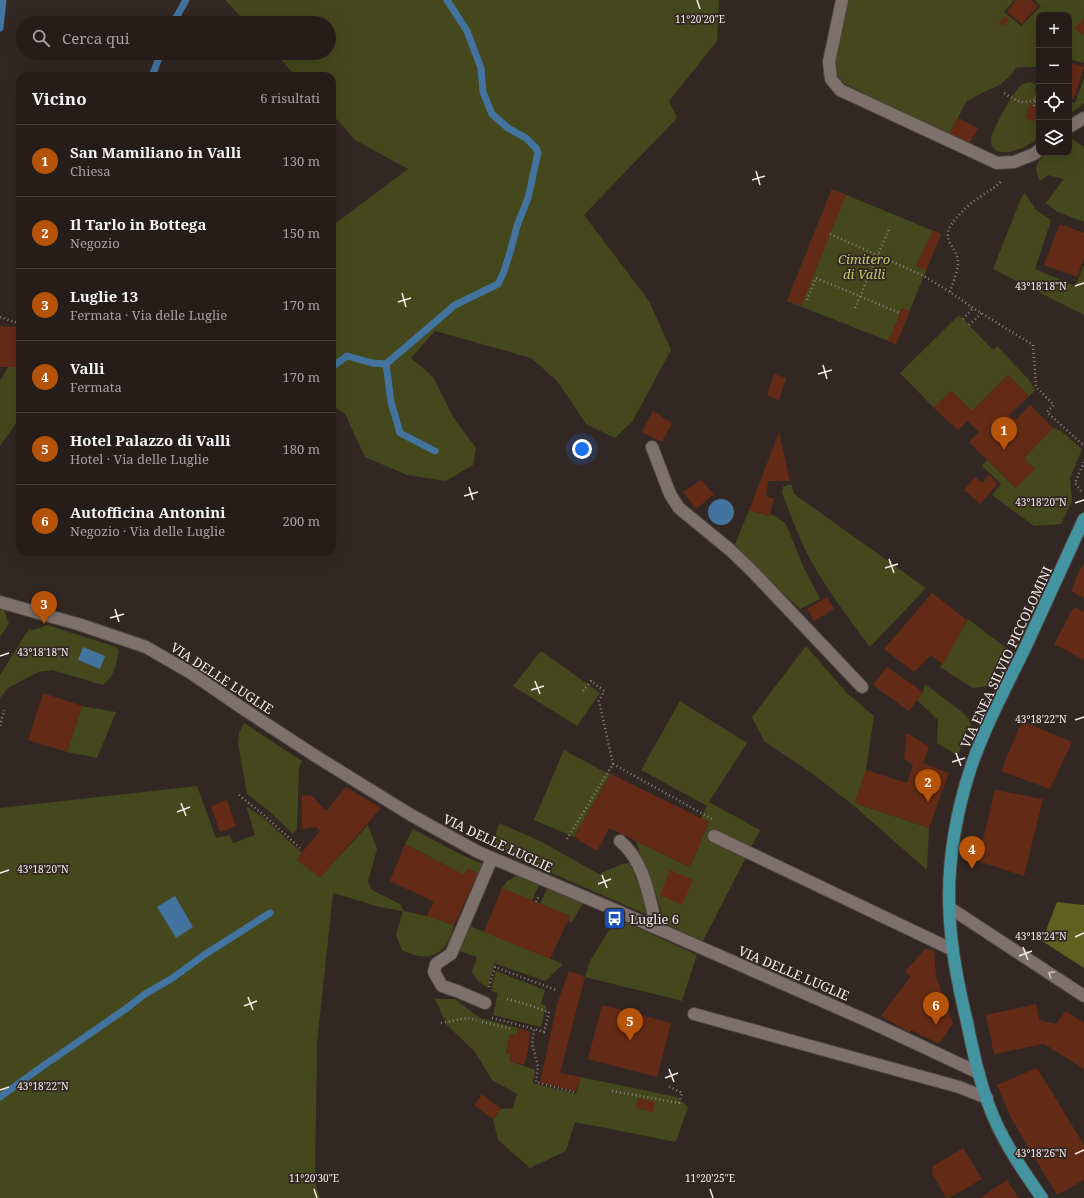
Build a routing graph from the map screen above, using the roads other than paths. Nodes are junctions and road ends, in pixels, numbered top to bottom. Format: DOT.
graph roads {
  1 [pos="842,0"];
  2 [pos="1084,118"];
  3 [pos="1072,124"];
  4 [pos="1036,152"];
  5 [pos="652,447"];
  6 [pos="1084,519"];
  7 [pos="0,602"];
  8 [pos="862,687"];
  9 [pos="714,836"];
  10 [pos="620,840"];
  11 [pos="492,858"];
  12 [pos="950,908"];
  13 [pos="657,928"];
  14 [pos="952,950"];
  15 [pos="1084,996"];
  16 [pos="485,1003"];
  17 [pos="694,1014"];
  18 [pos="979,1073"];
  19 [pos="986,1098"];
  20 [pos="1042,1198"];
  1 -- 4 [label="street"];
  2 -- 3 [label="street"];
  5 -- 8 [label="street"];
  6 -- 12 [label="main road, VIA ENEA SILVIO PICCOLOMINI"];
  7 -- 11 [label="street, VIA DELLE LUGLIE"];
  9 -- 14 [label="street"];
  10 -- 13 [label="street"];
  11 -- 13 [label="street, VIA DELLE LUGLIE"];
  11 -- 16 [label="street"];
  12 -- 14 [label="main road, VIA ENEA SILVIO PICCOLOMINI"];
  15 -- 12 [label="street, one-way"];
  13 -- 18 [label="street, VIA DELLE LUGLIE"];
  14 -- 18 [label="main road, VIA ENEA SILVIO PICCOLOMINI"];
  17 -- 19 [label="street"];
  18 -- 19 [label="main road, VIA ENEA SILVIO PICCOLOMINI"];
  19 -- 20 [label="main road, VIA ENEA SILVIO PICCOLOMINI"];
}
